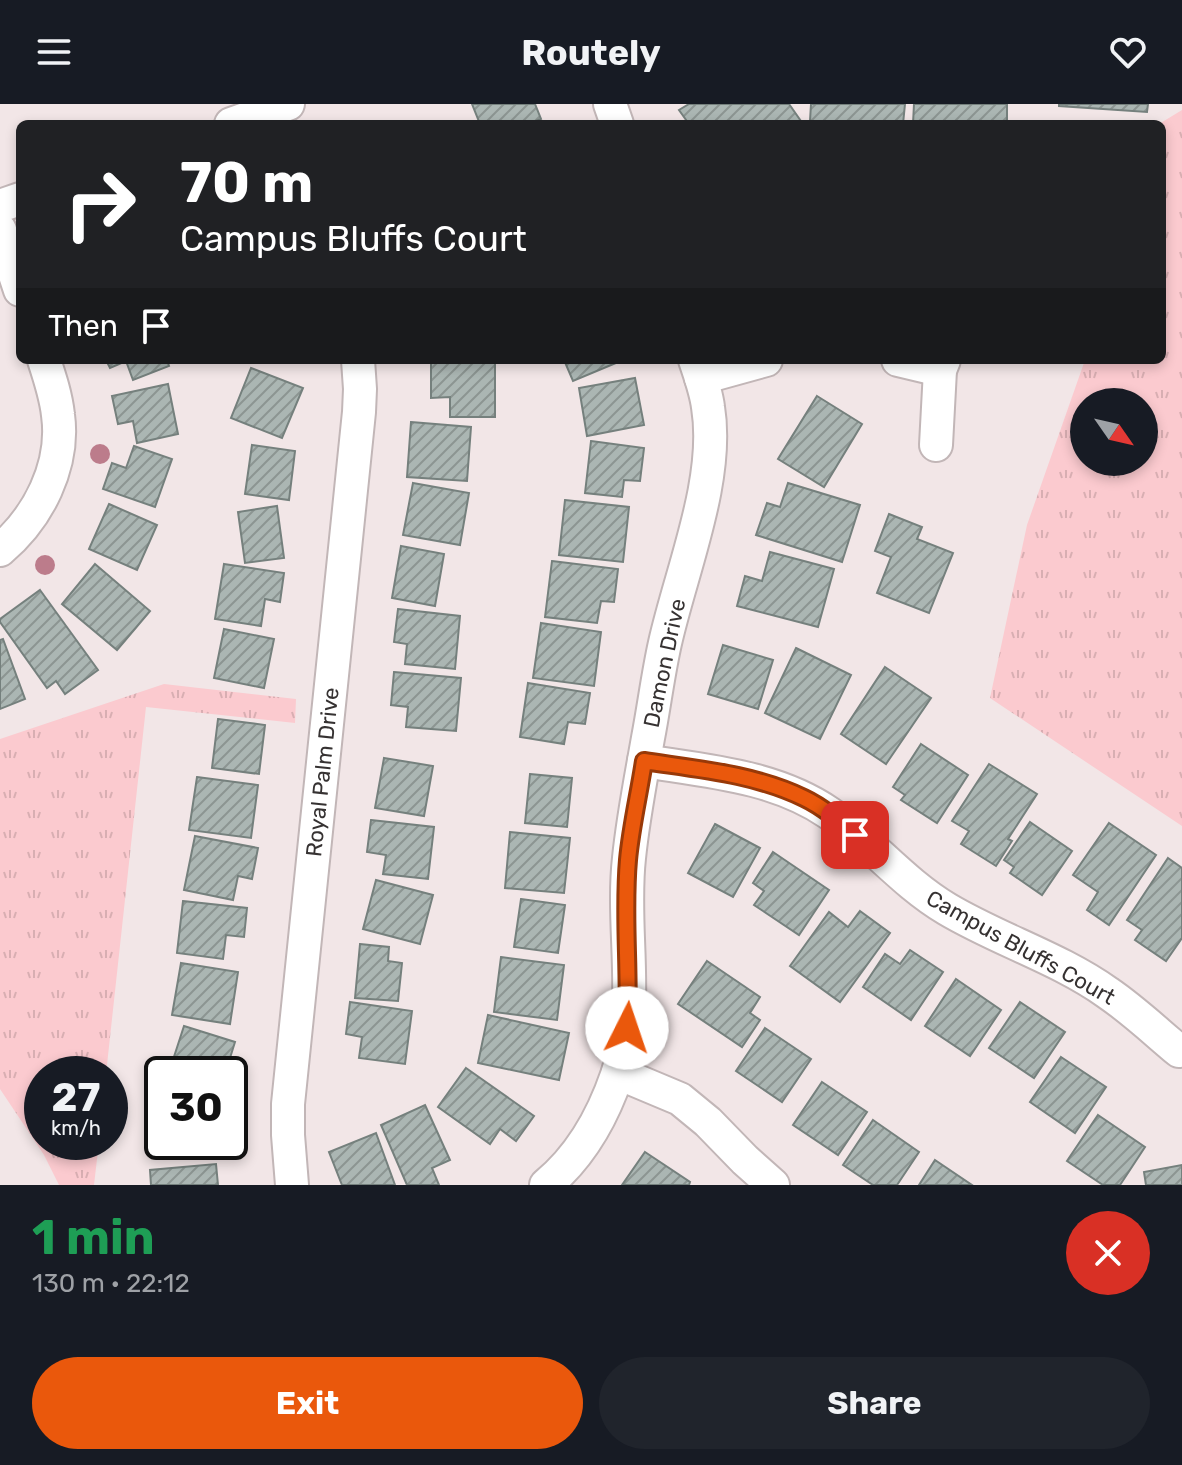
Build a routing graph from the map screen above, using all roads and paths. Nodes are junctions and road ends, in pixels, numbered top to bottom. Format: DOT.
graph roads {
  1 [pos="280,112"];
  2 [pos="247,120"];
  3 [pos="0,230"];
  4 [pos="16,278"];
  5 [pos="45,364"];
  6 [pos="358,364"];
  7 [pos="736,364"];
  8 [pos="942,365"];
  9 [pos="698,369"];
  10 [pos="936,445"];
  11 [pos="0,550"];
  12 [pos="644,761"];
  13 [pos="1179,1051"];
  14 [pos="618,1073"];
  15 [pos="292,1185"];
  16 [pos="546,1185"];
  17 [pos="773,1185"];
  1 -- 2 [label="street"];
  3 -- 4 [label="street"];
  5 -- 11 [label="street"];
  6 -- 15 [label="street, Royal Palm Drive"];
  7 -- 9 [label="street"];
  8 -- 10 [label="street"];
  9 -- 12 [label="street, Damon Drive"];
  12 -- 13 [label="street, Campus Bluffs Court"];
  12 -- 14 [label="street, Damon Drive"];
  14 -- 16 [label="street, Damon Drive"];
  14 -- 17 [label="street"];
}
